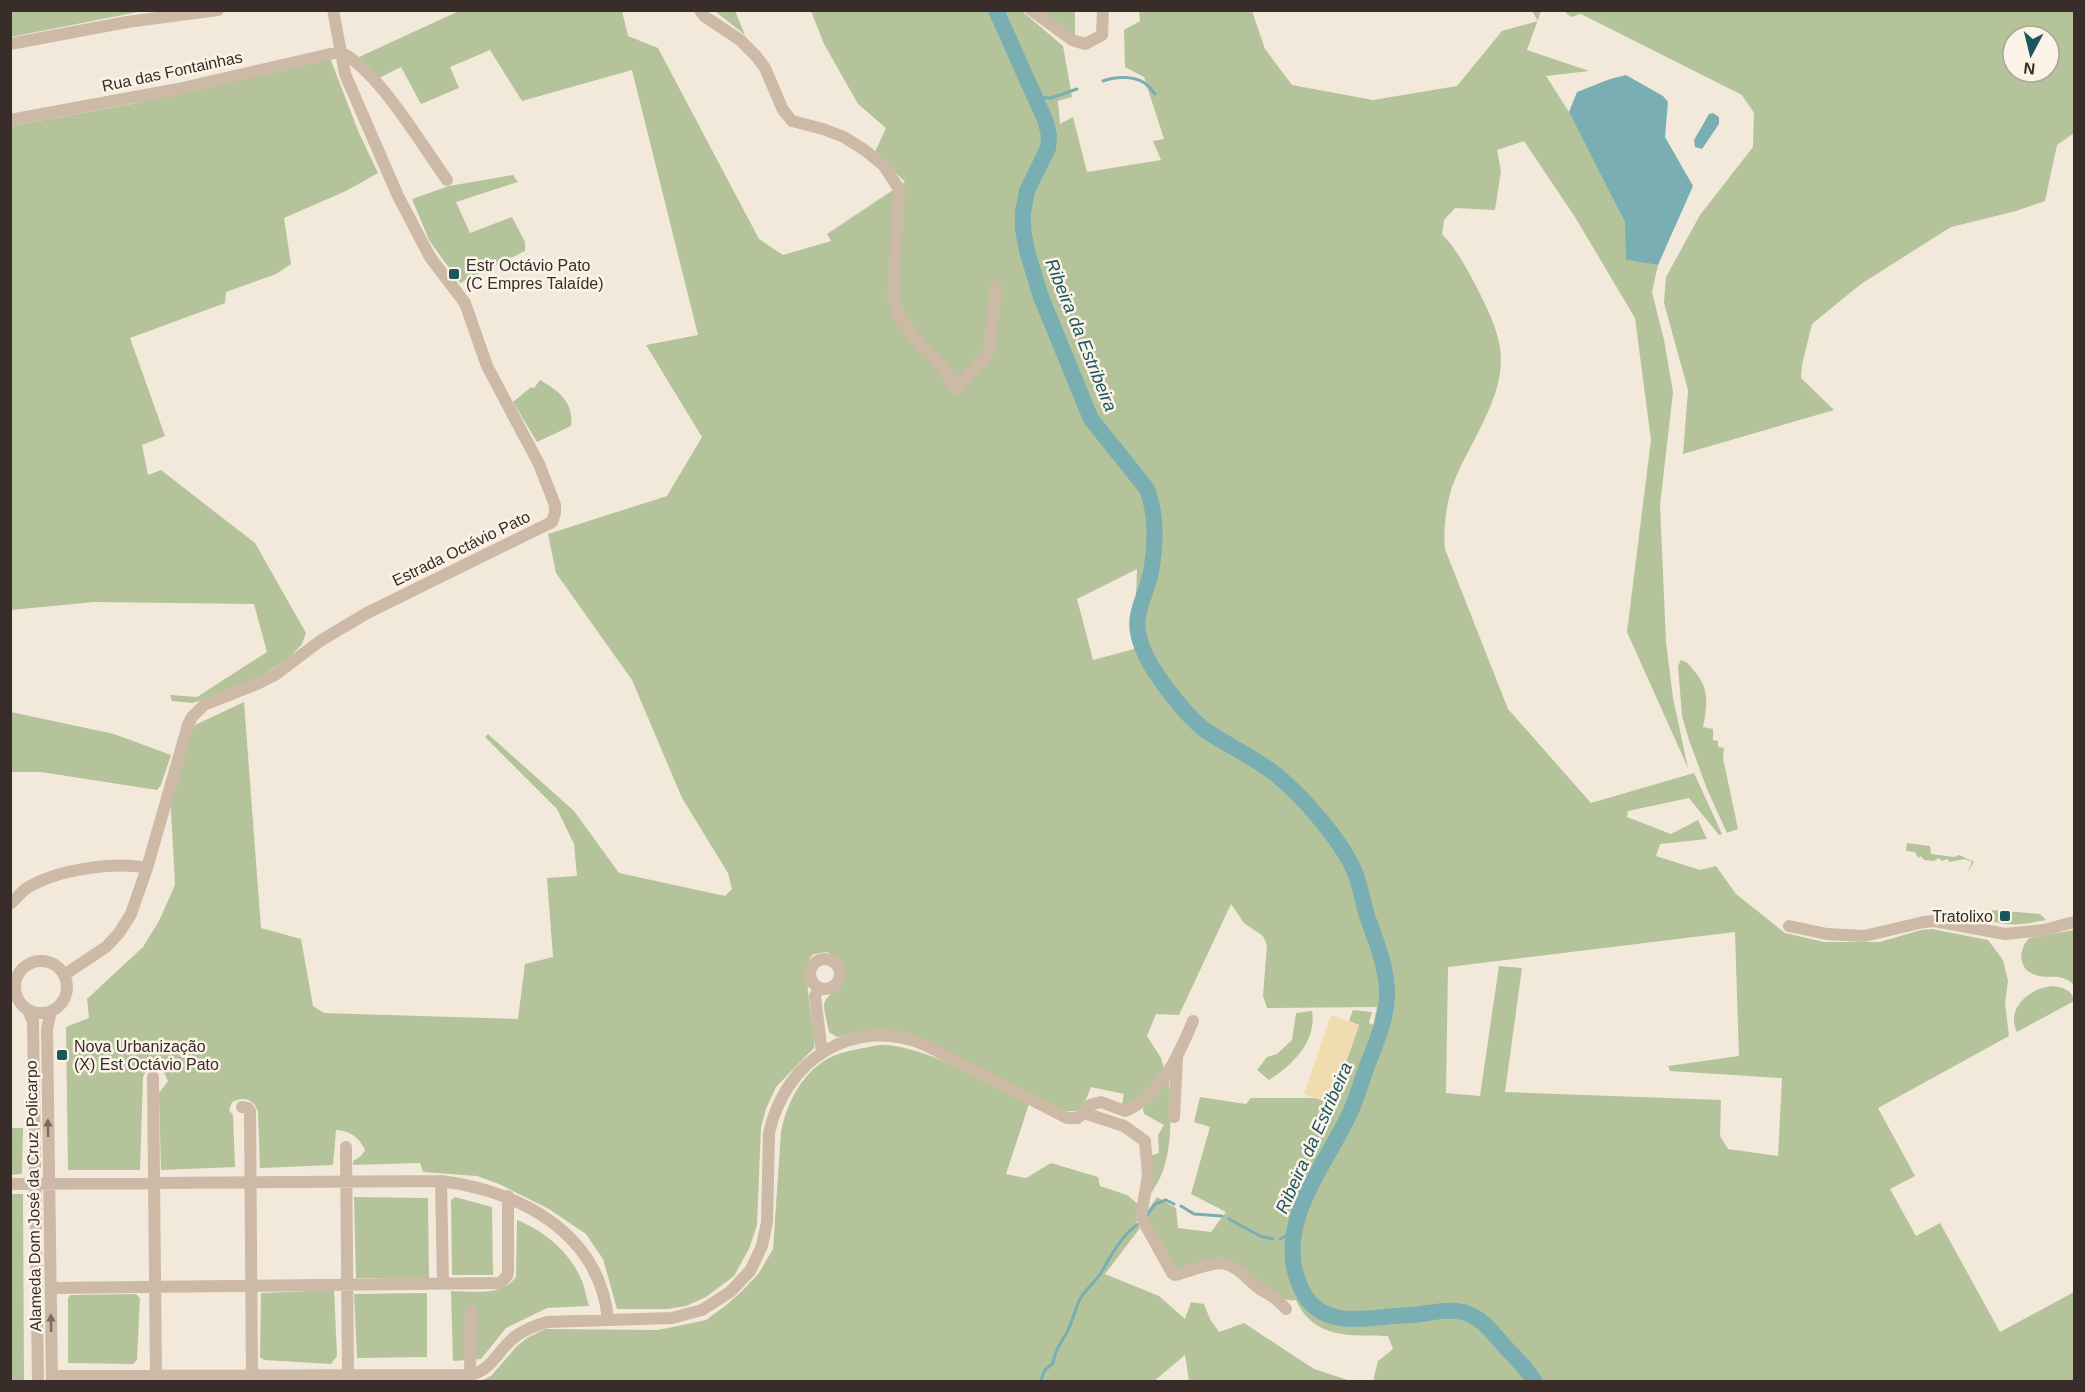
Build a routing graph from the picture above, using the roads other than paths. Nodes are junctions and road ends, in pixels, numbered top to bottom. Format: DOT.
graph roads {
  1 [pos="218,10"];
  2 [pos="333,10"];
  3 [pos="700,10"];
  4 [pos="1031,10"];
  5 [pos="1103,10"];
  6 [pos="208,11"];
  7 [pos="10,44"];
  8 [pos="339,52"];
  9 [pos="10,120"];
  10 [pos="447,180"];
  11 [pos="996,287"];
  12 [pos="147,868"];
  13 [pos="10,904"];
  14 [pos="2074,922"];
  15 [pos="1789,926"];
  16 [pos="63,975"];
  17 [pos="819,988"];
  18 [pos="28,1010"];
  19 [pos="51,1011"];
  20 [pos="1193,1021"];
  21 [pos="822,1053"];
  22 [pos="1177,1058"];
  23 [pos="153,1077"];
  24 [pos="242,1107"];
  25 [pos="1084,1113"];
  26 [pos="1174,1117"];
  27 [pos="346,1147"];
  28 [pos="441,1180"];
  29 [pos="251,1181"];
  30 [pos="155,1182"];
  31 [pos="346,1182"];
  32 [pos="49,1183"];
  33 [pos="10,1184"];
  34 [pos="34,1184"];
  35 [pos="508,1196"];
  36 [pos="347,1284"];
  37 [pos="442,1284"];
  38 [pos="252,1285"];
  39 [pos="156,1286"];
  40 [pos="51,1288"];
  41 [pos="1286,1309"];
  42 [pos="471,1311"];
  43 [pos="608,1319"];
  44 [pos="156,1375"];
  45 [pos="348,1375"];
  46 [pos="470,1375"];
  47 [pos="252,1378"];
  48 [pos="52,1379"];
  49 [pos="38,1382"];
  1 -- 6 [label="street"];
  2 -- 8 [label="street, Estrada Octávio Pato"];
  3 -- 11 [label="street"];
  4 -- 5 [label="street"];
  6 -- 7 [label="street"];
  8 -- 9 [label="street, Rua das Fontainhas"];
  8 -- 10 [label="street"];
  8 -- 12 [label="street, Estrada Octávio Pato"];
  12 -- 13 [label="street"];
  12 -- 16 [label="street, Estrada Octávio Pato"];
  14 -- 15 [label="street"];
  16 -- 18 [label="street"];
  16 -- 19 [label="street"];
  17 -- 21 [label="street"];
  18 -- 19 [label="street"];
  18 -- 34 [label="street, Alameda Dom José da Cruz Policarpo"];
  32 -- 19 [label="street, Alameda Dom José da Cruz Policarpo, one-way"];
  20 -- 22 [label="street"];
  21 -- 25 [label="street"];
  21 -- 43 [label="street"];
  22 -- 25 [label="street"];
  22 -- 26 [label="street"];
  23 -- 30 [label="street"];
  24 -- 29 [label="street"];
  25 -- 41 [label="street"];
  27 -- 31 [label="street"];
  28 -- 31 [label="street"];
  28 -- 35 [label="street"];
  28 -- 37 [label="street"];
  29 -- 30 [label="street"];
  29 -- 31 [label="street"];
  29 -- 38 [label="street"];
  30 -- 32 [label="street"];
  30 -- 39 [label="street"];
  31 -- 36 [label="street"];
  32 -- 34 [label="street"];
  32 -- 40 [label="street, Alameda Dom José da Cruz Policarpo"];
  33 -- 34 [label="street"];
  34 -- 49 [label="street, Alameda Dom José da Cruz Policarpo"];
  35 -- 37 [label="street"];
  35 -- 43 [label="street"];
  36 -- 37 [label="street"];
  36 -- 38 [label="street"];
  36 -- 45 [label="street"];
  38 -- 39 [label="street"];
  38 -- 47 [label="street"];
  39 -- 40 [label="street"];
  39 -- 44 [label="street"];
  48 -- 40 [label="street, Alameda Dom José da Cruz Policarpo, one-way"];
  42 -- 46 [label="street"];
  43 -- 46 [label="street"];
  44 -- 47 [label="street"];
  44 -- 48 [label="street"];
  45 -- 46 [label="street"];
  45 -- 47 [label="street"];
}
